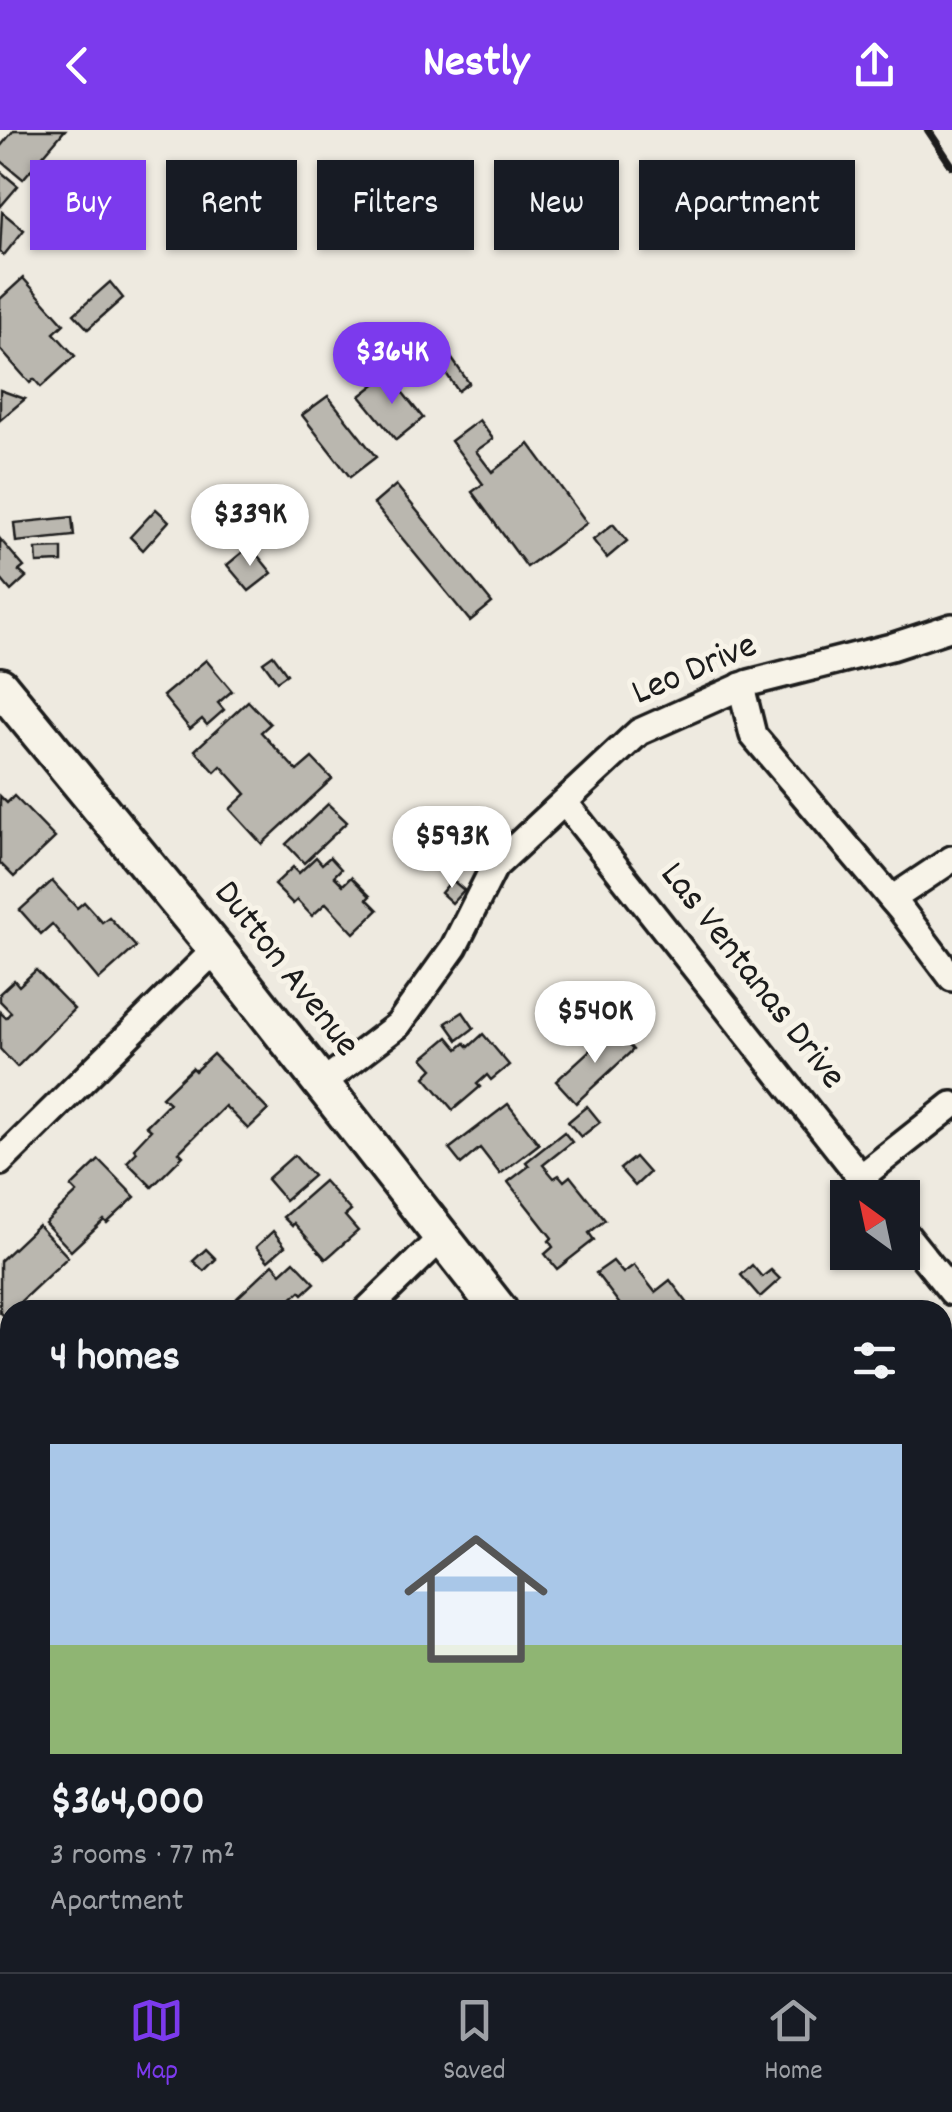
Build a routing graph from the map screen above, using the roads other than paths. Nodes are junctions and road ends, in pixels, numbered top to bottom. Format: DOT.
graph roads {
  1 [pos="952,627"];
  2 [pos="0,686"];
  3 [pos="741,686"];
  4 [pos="565,803"];
  5 [pos="952,859"];
  6 [pos="892,899"];
  7 [pos="216,949"];
  8 [pos="952,978"];
  9 [pos="322,1084"];
  10 [pos="952,1105"];
  11 [pos="0,1162"];
  12 [pos="861,1177"];
  13 [pos="863,1180"];
  14 [pos="441,1238"];
  15 [pos="920,1252"];
  16 [pos="952,1292"];
  17 [pos="377,1300"];
  18 [pos="491,1300"];
  1 -- 3 [label="street, Leo Drive"];
  2 -- 7 [label="main road, Dutton Avenue"];
  3 -- 4 [label="street, Leo Drive"];
  3 -- 6 [label="street"];
  4 -- 9 [label="street, Leo Drive"];
  4 -- 12 [label="street, Las Ventanas Drive"];
  5 -- 6 [label="street"];
  6 -- 8 [label="street"];
  7 -- 9 [label="main road, Dutton Avenue"];
  7 -- 11 [label="street"];
  9 -- 14 [label="main road, Dutton Avenue"];
  10 -- 12 [label="street"];
  12 -- 13 [label="street, Las Ventanas Drive"];
  14 -- 17 [label="street"];
  14 -- 18 [label="main road, Dutton Avenue"];
  15 -- 16 [label="street"];
}
